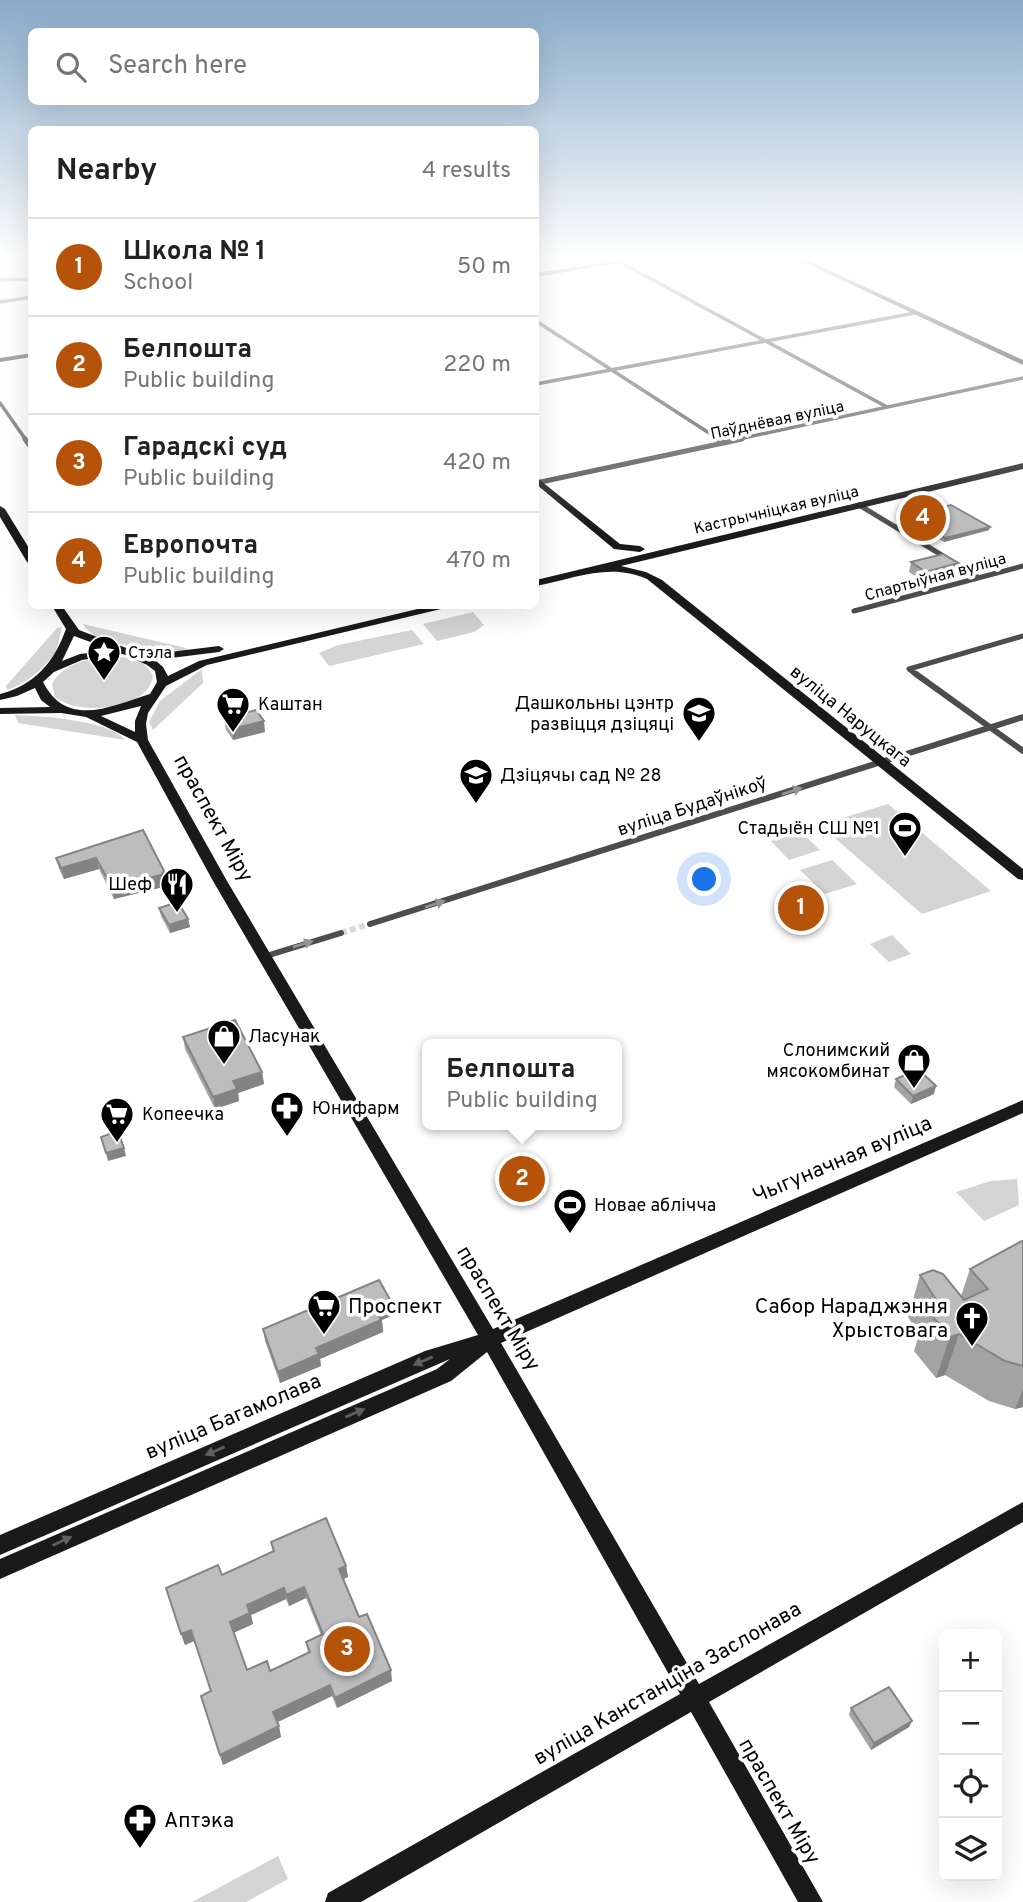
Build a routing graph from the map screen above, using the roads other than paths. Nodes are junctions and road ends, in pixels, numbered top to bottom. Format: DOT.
graph roads {
  1 [pos="577,348"];
  2 [pos="729,348"];
  3 [pos="777,348"];
  4 [pos="990,348"];
  5 [pos="28,356"];
  6 [pos="0,360"];
  7 [pos="1023,363"];
  8 [pos="611,370"];
  9 [pos="1023,378"];
  10 [pos="539,383"];
  11 [pos="0,403"];
  12 [pos="887,407"];
  13 [pos="28,443"];
  14 [pos="724,443"];
  15 [pos="1023,458"];
  16 [pos="1023,466"];
  17 [pos="539,481"];
  18 [pos="539,484"];
  19 [pos="859,505"];
  20 [pos="0,509"];
  21 [pos="617,547"];
  22 [pos="640,549"];
  23 [pos="668,550"];
  24 [pos="28,555"];
  25 [pos="610,556"];
  26 [pos="1023,566"];
  27 [pos="595,569"];
  28 [pos="539,572"];
  29 [pos="978,578"];
  30 [pos="539,582"];
  31 [pos="659,582"];
  32 [pos="59,609"];
  33 [pos="391,609"];
  34 [pos="428,609"];
  35 [pos="854,611"];
  36 [pos="71,630"];
  37 [pos="1023,636"];
  38 [pos="125,653"];
  39 [pos="147,658"];
  40 [pos="52,669"];
  41 [pos="38,682"];
  42 [pos="162,684"];
  43 [pos="0,697"];
  44 [pos="151,697"];
  45 [pos="61,710"];
  46 [pos="0,711"];
  47 [pos="84,713"];
  48 [pos="1023,717"];
  49 [pos="990,727"];
  50 [pos="142,740"];
  51 [pos="1023,751"];
  52 [pos="881,762"];
  53 [pos="1023,876"];
  54 [pos="370,924"];
  55 [pos="341,933"];
  56 [pos="266,956"];
  57 [pos="1023,1106"];
  58 [pos="488,1340"];
  59 [pos="90,1504"];
  60 [pos="1023,1511"];
  61 [pos="97,1525"];
  62 [pos="0,1545"];
  63 [pos="0,1569"];
  64 [pos="694,1699"];
  65 [pos="337,1902"];
  66 [pos="811,1902"];
  1 -- 8 [label="street"];
  2 -- 8 [label="street"];
  3 -- 12 [label="street"];
  4 -- 7 [label="main road"];
  5 -- 6 [label="main road"];
  8 -- 10 [label="street"];
  8 -- 14 [label="street"];
  9 -- 12 [label="street, Паўднёвая вуліца"];
  11 -- 13 [label="street"];
  12 -- 14 [label="street, Паўднёвая вуліца"];
  14 -- 17 [label="street, Паўднёвая вуліца"];
  15 -- 22 [label="main road, Кастрычніцкая вуліца"];
  16 -- 19 [label="main road, Кастрычніцкая вуліца"];
  18 -- 21 [label="main road"];
  19 -- 23 [label="main road, Кастрычніцкая вуліца"];
  19 -- 29 [label="street"];
  20 -- 24 [label="main road"];
  21 -- 22 [label="main road"];
  21 -- 25 [label="main road"];
  22 -- 25 [label="main road, Кастрычніцкая вуліца"];
  23 -- 27 [label="main road, Кастрычніцкая вуліца"];
  23 -- 31 [label="main road"];
  25 -- 28 [label="main road, Кастрычніцкая вуліца"];
  26 -- 29 [label="street, Спартыўная вуліца"];
  27 -- 30 [label="main road, Кастрычніцкая вуліца"];
  27 -- 31 [label="main road, вуліца Наруцкага"];
  29 -- 35 [label="street, Спартыўная вуліца"];
  31 -- 52 [label="main road, вуліца Наруцкага"];
  32 -- 36 [label="main road"];
  33 -- 39 [label="main road"];
  34 -- 42 [label="main road"];
  36 -- 38 [label="main road"];
  36 -- 40 [label="main road"];
  37 -- 49 [label="street"];
  38 -- 39 [label="main road"];
  38 -- 40 [label="main road"];
  39 -- 42 [label="main road"];
  40 -- 41 [label="main road"];
  41 -- 43 [label="main road"];
  41 -- 45 [label="main road"];
  42 -- 44 [label="main road"];
  44 -- 47 [label="main road"];
  44 -- 50 [label="main road"];
  45 -- 46 [label="main road"];
  45 -- 47 [label="main road"];
  47 -- 50 [label="main road"];
  48 -- 49 [label="street, вуліца Будаўнікоў"];
  49 -- 51 [label="street"];
  49 -- 52 [label="street, вуліца Будаўнікоў"];
  50 -- 56 [label="main road, праспект Міру"];
  52 -- 53 [label="main road, вуліца Наруцкага"];
  54 -- 52 [label="street, вуліца Будаўнікоў, one-way"];
  56 -- 55 [label="street, one-way"];
  56 -- 58 [label="main road, праспект Міру"];
  57 -- 58 [label="main road, Чыгуначная вуліца"];
  58 -- 59 [label="main road, вуліца Багамолава, one-way"];
  61 -- 58 [label="main road, one-way"];
  58 -- 64 [label="main road, праспект Міру"];
  59 -- 61 [label="main road"];
  59 -- 62 [label="main road, вуліца Багамолава"];
  60 -- 64 [label="main road, вуліца Канстанціна Заслонава"];
  63 -- 61 [label="main road, one-way"];
  64 -- 65 [label="main road, вуліца Канстанціна Заслонава"];
  64 -- 66 [label="main road, праспект Міру"];
}
